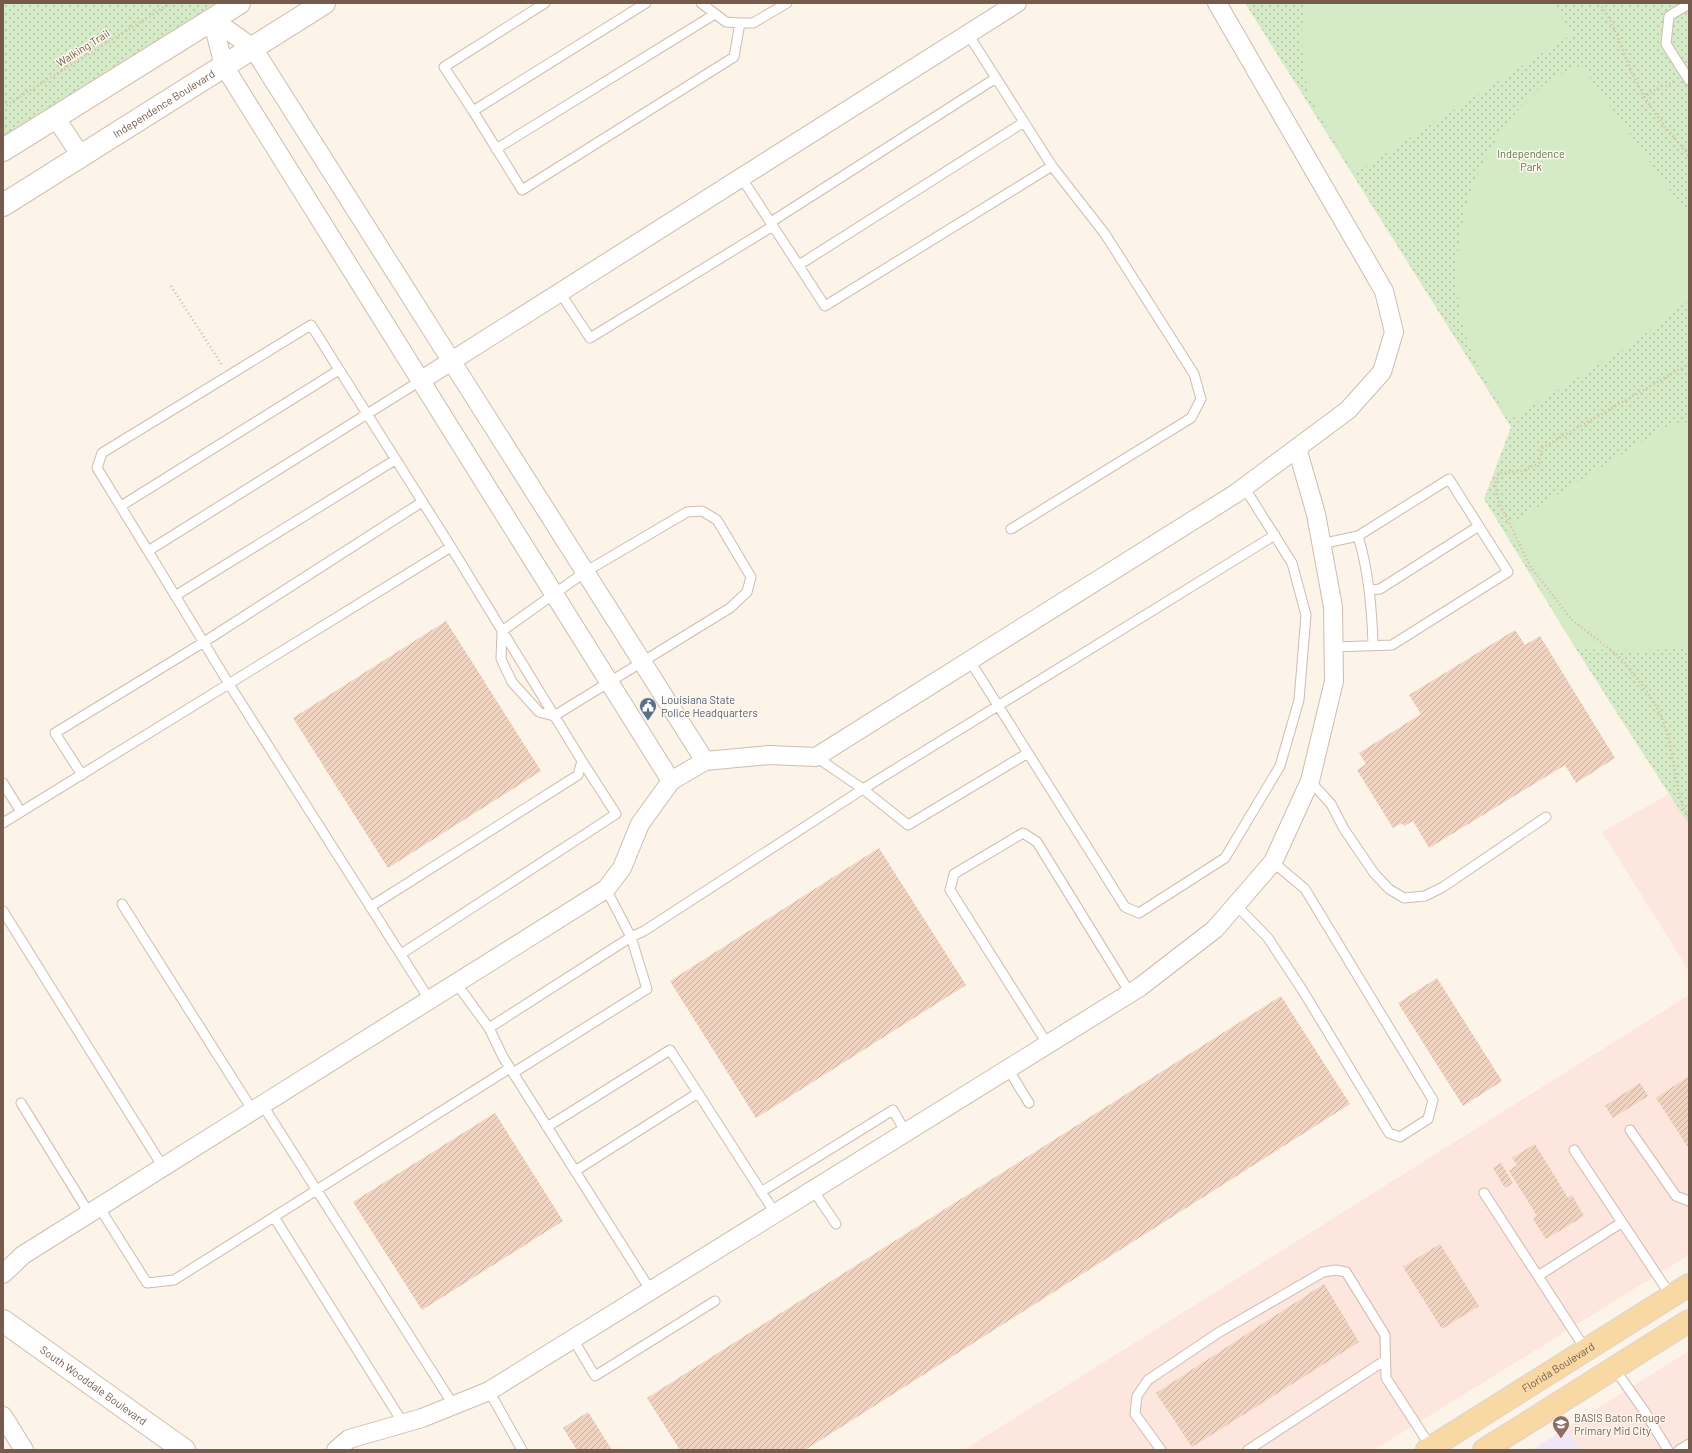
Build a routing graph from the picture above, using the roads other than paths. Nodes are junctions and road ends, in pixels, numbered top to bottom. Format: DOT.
graph roads {
  1 [pos="239,3"];
  2 [pos="324,3"];
  3 [pos="545,3"];
  4 [pos="646,3"];
  5 [pos="701,3"];
  6 [pos="787,3"];
  7 [pos="1017,3"];
  8 [pos="1218,3"];
  9 [pos="1689,4"];
  10 [pos="715,14"];
  11 [pos="212,19"];
  12 [pos="740,23"];
  13 [pos="968,34"];
  14 [pos="253,48"];
  15 [pos="224,66"];
  16 [pos="996,78"];
  17 [pos="1689,80"];
  18 [pos="473,111"];
  19 [pos="55,117"];
  20 [pos="1024,122"];
  21 [pos="496,149"];
  22 [pos="3,150"];
  23 [pos="81,156"];
  24 [pos="1052,166"];
  25 [pos="742,176"];
  26 [pos="3,205"];
  27 [pos="772,224"];
  28 [pos="799,265"];
  29 [pos="559,292"];
  30 [pos="451,360"];
  31 [pos="339,370"];
  32 [pos="420,381"];
  33 [pos="366,414"];
  34 [pos="1297,448"];
  35 [pos="395,460"];
  36 [pos="1244,487"];
  37 [pos="422,502"];
  38 [pos="120,506"];
  39 [pos="1479,526"];
  40 [pos="1010,529"];
  41 [pos="1275,535"];
  42 [pos="1358,536"];
  43 [pos="1321,544"];
  44 [pos="451,547"];
  45 [pos="148,551"];
  46 [pos="585,572"];
  47 [pos="1369,590"];
  48 [pos="554,594"];
  49 [pos="175,596"];
  50 [pos="502,631"];
  51 [pos="204,642"];
  52 [pos="1373,645"];
  53 [pos="1334,647"];
  54 [pos="642,661"];
  55 [pos="970,661"];
  56 [pos="610,683"];
  57 [pos="229,684"];
  58 [pos="998,705"];
  59 [pos="554,716"];
  60 [pos="1028,753"];
  61 [pos="816,757"];
  62 [pos="582,761"];
  63 [pos="705,761"];
  64 [pos="82,775"];
  65 [pos="671,781"];
  66 [pos="1310,781"];
  67 [pos="3,783"];
  68 [pos="863,789"];
  69 [pos="21,812"];
  70 [pos="1546,817"];
  71 [pos="3,823"];
  72 [pos="1273,862"];
  73 [pos="606,889"];
  74 [pos="122,904"];
  75 [pos="1236,905"];
  76 [pos="370,907"];
  77 [pos="3,911"];
  78 [pos="631,937"];
  79 [pos="401,954"];
  80 [pos="456,983"];
  81 [pos="1130,993"];
  82 [pos="429,1000"];
  83 [pos="489,1028"];
  84 [pos="1048,1045"];
  85 [pos="1008,1069"];
  86 [pos="512,1070"];
  87 [pos="698,1093"];
  88 [pos="21,1103"];
  89 [pos="1029,1103"];
  90 [pos="258,1108"];
  91 [pos="547,1127"];
  92 [pos="1630,1130"];
  93 [pos="906,1132"];
  94 [pos="1574,1150"];
  95 [pos="163,1167"];
  96 [pos="575,1171"];
  97 [pos="317,1190"];
  98 [pos="813,1190"];
  99 [pos="761,1192"];
  100 [pos="1484,1194"];
  101 [pos="1689,1201"];
  102 [pos="94,1210"];
  103 [pos="775,1213"];
  104 [pos="274,1217"];
  105 [pos="1622,1223"];
  106 [pos="836,1224"];
  107 [pos="3,1274"];
  108 [pos="1538,1276"];
  109 [pos="1689,1285"];
  110 [pos="651,1291"];
  111 [pos="1671,1296"];
  112 [pos="716,1301"];
  113 [pos="3,1321"];
  114 [pos="1689,1321"];
  115 [pos="573,1339"];
  116 [pos="1586,1350"];
  117 [pos="1384,1360"];
  118 [pos="1614,1368"];
  119 [pos="489,1391"];
  120 [pos="454,1406"];
  121 [pos="1475,1420"];
  122 [pos="403,1423"];
  123 [pos="5,1425"];
  124 [pos="1689,1444"];
  125 [pos="1429,1449"];
  126 [pos="1488,1449"];
  127 [pos="1666,1449"];
  128 [pos="24,1450"];
  129 [pos="184,1450"];
  130 [pos="336,1450"];
  131 [pos="522,1450"];
  132 [pos="1161,1450"];
  133 [pos="1248,1450"];
  134 [pos="1679,1450"];
  1 -- 11 [label="main road"];
  2 -- 14 [label="main road, Independence Boulevard"];
  3 -- 18 [label="lane"];
  4 -- 18 [label="lane"];
  5 -- 10 [label="lane"];
  6 -- 12 [label="lane"];
  7 -- 13 [label="street"];
  8 -- 34 [label="street"];
  9 -- 17 [label="lane"];
  10 -- 12 [label="lane"];
  10 -- 21 [label="lane"];
  11 -- 14 [label="street"];
  11 -- 15 [label="street"];
  11 -- 19 [label="main road"];
  12 -- 21 [label="lane"];
  13 -- 16 [label="lane"];
  13 -- 25 [label="street"];
  14 -- 15 [label="main road, Independence Boulevard"];
  14 -- 30 [label="street"];
  15 -- 23 [label="main road, Independence Boulevard"];
  15 -- 32 [label="street"];
  16 -- 20 [label="lane"];
  16 -- 27 [label="lane"];
  18 -- 21 [label="lane"];
  19 -- 22 [label="main road"];
  19 -- 23 [label="street"];
  20 -- 24 [label="lane"];
  20 -- 28 [label="lane"];
  23 -- 26 [label="main road, Independence Boulevard"];
  24 -- 28 [label="lane"];
  24 -- 40 [label="lane"];
  25 -- 27 [label="lane"];
  25 -- 29 [label="street"];
  27 -- 28 [label="lane"];
  27 -- 29 [label="lane"];
  29 -- 30 [label="street"];
  30 -- 32 [label="street"];
  30 -- 46 [label="street"];
  31 -- 33 [label="lane"];
  31 -- 38 [label="lane"];
  31 -- 38 [label="lane"];
  32 -- 33 [label="lane"];
  32 -- 48 [label="street"];
  33 -- 35 [label="lane"];
  33 -- 45 [label="lane"];
  34 -- 36 [label="street"];
  34 -- 43 [label="street"];
  35 -- 37 [label="lane"];
  35 -- 49 [label="lane"];
  36 -- 41 [label="lane"];
  36 -- 55 [label="street"];
  37 -- 44 [label="lane"];
  37 -- 51 [label="lane"];
  38 -- 45 [label="lane"];
  39 -- 42 [label="lane"];
  39 -- 47 [label="lane"];
  39 -- 52 [label="lane"];
  41 -- 58 [label="lane"];
  41 -- 60 [label="lane"];
  42 -- 43 [label="lane"];
  42 -- 47 [label="lane"];
  43 -- 53 [label="street"];
  44 -- 50 [label="lane"];
  44 -- 57 [label="lane"];
  45 -- 49 [label="lane"];
  46 -- 48 [label="lane"];
  46 -- 54 [label="street"];
  46 -- 54 [label="lane"];
  47 -- 52 [label="lane"];
  48 -- 50 [label="lane"];
  48 -- 56 [label="street"];
  49 -- 51 [label="lane"];
  50 -- 59 [label="lane"];
  50 -- 59 [label="lane"];
  51 -- 57 [label="lane"];
  51 -- 64 [label="lane"];
  52 -- 53 [label="lane"];
  53 -- 66 [label="street"];
  54 -- 56 [label="lane"];
  54 -- 63 [label="street"];
  55 -- 58 [label="lane"];
  55 -- 61 [label="street"];
  56 -- 59 [label="lane"];
  56 -- 65 [label="street"];
  57 -- 64 [label="lane"];
  57 -- 76 [label="lane"];
  58 -- 60 [label="lane"];
  58 -- 68 [label="lane"];
  59 -- 62 [label="lane"];
  60 -- 68 [label="lane"];
  61 -- 63 [label="street"];
  61 -- 68 [label="lane"];
  62 -- 76 [label="lane"];
  62 -- 79 [label="lane"];
  63 -- 65 [label="street"];
  64 -- 69 [label="lane"];
  65 -- 73 [label="street"];
  66 -- 70 [label="lane"];
  66 -- 72 [label="street"];
  67 -- 69 [label="lane"];
  68 -- 78 [label="lane"];
  69 -- 71 [label="lane"];
  72 -- 75 [label="street"];
  72 -- 75 [label="lane"];
  73 -- 78 [label="lane"];
  73 -- 80 [label="street"];
  74 -- 90 [label="lane"];
  75 -- 81 [label="street"];
  76 -- 79 [label="lane"];
  77 -- 95 [label="lane"];
  78 -- 83 [label="lane"];
  78 -- 86 [label="lane"];
  79 -- 82 [label="lane"];
  80 -- 82 [label="street"];
  80 -- 83 [label="lane"];
  81 -- 84 [label="street"];
  81 -- 84 [label="lane"];
  82 -- 90 [label="street"];
  83 -- 86 [label="lane"];
  84 -- 85 [label="street"];
  85 -- 89 [label="lane"];
  85 -- 93 [label="street"];
  86 -- 91 [label="lane"];
  86 -- 97 [label="lane"];
  87 -- 91 [label="lane"];
  87 -- 96 [label="lane"];
  87 -- 99 [label="lane"];
  88 -- 102 [label="lane"];
  90 -- 95 [label="street"];
  90 -- 97 [label="lane"];
  91 -- 96 [label="lane"];
  92 -- 101 [label="lane"];
  93 -- 98 [label="street"];
  93 -- 99 [label="lane"];
  94 -- 105 [label="lane"];
  95 -- 102 [label="street"];
  96 -- 110 [label="lane"];
  97 -- 104 [label="lane"];
  97 -- 120 [label="lane"];
  98 -- 103 [label="street"];
  98 -- 106 [label="lane"];
  99 -- 103 [label="lane"];
  100 -- 108 [label="lane"];
  102 -- 104 [label="lane"];
  102 -- 107 [label="street"];
  103 -- 110 [label="street"];
  104 -- 122 [label="lane"];
  105 -- 108 [label="lane"];
  105 -- 111 [label="lane"];
  108 -- 116 [label="lane"];
  109 -- 111 [label="main road, Florida Boulevard"];
  110 -- 115 [label="street"];
  111 -- 116 [label="main road, Florida Boulevard"];
  112 -- 115 [label="lane"];
  113 -- 129 [label="main road, South Wooddale Boulevard"];
  114 -- 118 [label="main road"];
  115 -- 119 [label="street"];
  116 -- 121 [label="main road, Florida Boulevard"];
  117 -- 125 [label="lane"];
  117 -- 132 [label="lane"];
  117 -- 133 [label="lane"];
  118 -- 126 [label="main road"];
  118 -- 127 [label="lane"];
  119 -- 120 [label="street"];
  119 -- 131 [label="lane"];
  120 -- 122 [label="street"];
  121 -- 125 [label="main road, Florida Boulevard"];
  121 -- 126 [label="main road"];
  122 -- 130 [label="street"];
  123 -- 128 [label="street"];
  124 -- 134 [label="lane"];
}
